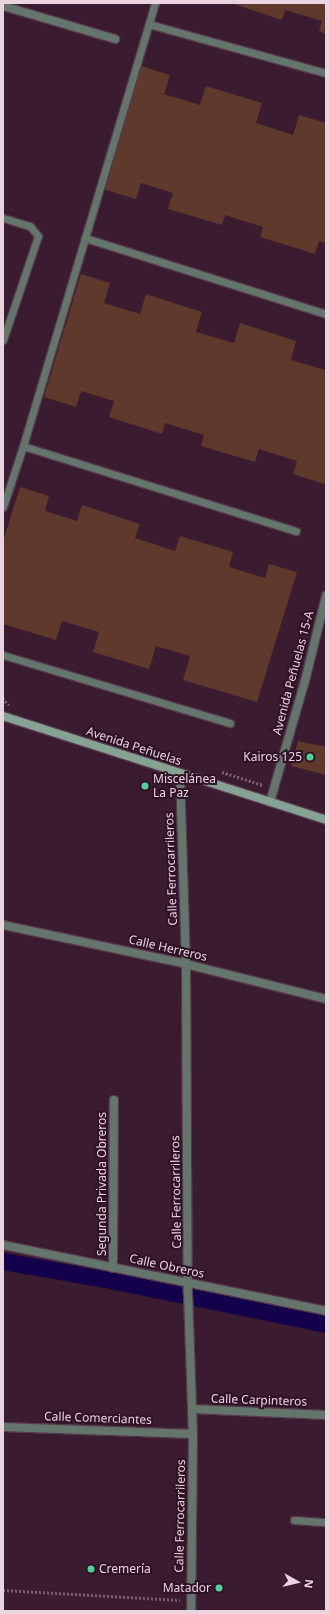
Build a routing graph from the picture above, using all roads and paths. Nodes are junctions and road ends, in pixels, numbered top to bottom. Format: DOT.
graph roads {
  1 [pos="155,3"];
  2 [pos="3,6"];
  3 [pos="149,24"];
  4 [pos="115,39"];
  5 [pos="326,73"];
  6 [pos="3,218"];
  7 [pos="85,238"];
  8 [pos="326,314"];
  9 [pos="3,340"];
  10 [pos="23,446"];
  11 [pos="3,507"];
  12 [pos="296,531"];
  13 [pos="326,600"];
  14 [pos="3,655"];
  15 [pos="3,716"];
  16 [pos="230,723"];
  17 [pos="180,773"];
  18 [pos="270,802"];
  19 [pos="326,820"];
  20 [pos="3,925"];
  21 [pos="186,964"];
  22 [pos="326,999"];
  23 [pos="114,1100"];
  24 [pos="3,1245"];
  25 [pos="113,1268"];
  26 [pos="189,1283"];
  27 [pos="326,1311"];
  28 [pos="192,1409"];
  29 [pos="326,1414"];
  30 [pos="3,1427"];
  31 [pos="193,1434"];
  32 [pos="294,1520"];
  33 [pos="326,1522"];
  34 [pos="3,1590"];
  35 [pos="191,1601"];
  36 [pos="191,1611"];
  1 -- 3 [label="lane"];
  2 -- 4 [label="street"];
  3 -- 5 [label="lane"];
  3 -- 7 [label="lane"];
  6 -- 9 [label="lane"];
  7 -- 8 [label="lane"];
  7 -- 10 [label="lane"];
  10 -- 11 [label="lane"];
  10 -- 12 [label="lane"];
  13 -- 18 [label="street, Avenida Peñuelas 15-A"];
  14 -- 16 [label="lane"];
  15 -- 17 [label="street, Avenida Peñuelas"];
  17 -- 18 [label="street, Avenida Peñuelas"];
  17 -- 21 [label="street, Calle Ferrocarrileros"];
  18 -- 19 [label="street, Avenida Peñuelas"];
  20 -- 21 [label="street, Calle Herreros"];
  21 -- 22 [label="street, Calle Herreros"];
  21 -- 26 [label="street, Calle Ferrocarrileros"];
  23 -- 25 [label="street, Segunda Privada Obreros"];
  24 -- 25 [label="street, Calle Obreros"];
  25 -- 26 [label="street, Calle Obreros"];
  26 -- 27 [label="street, Calle Obreros"];
  26 -- 28 [label="street, Calle Ferrocarrileros"];
  28 -- 29 [label="street, Calle Carpinteros"];
  28 -- 31 [label="street, Calle Ferrocarrileros"];
  30 -- 31 [label="street, Calle Comerciantes"];
  31 -- 35 [label="street, Calle Ferrocarrileros"];
  32 -- 33 [label="lane"];
  34 -- 35 [label="path"];
  35 -- 36 [label="street, Calle Ferrocarrileros"];
}
